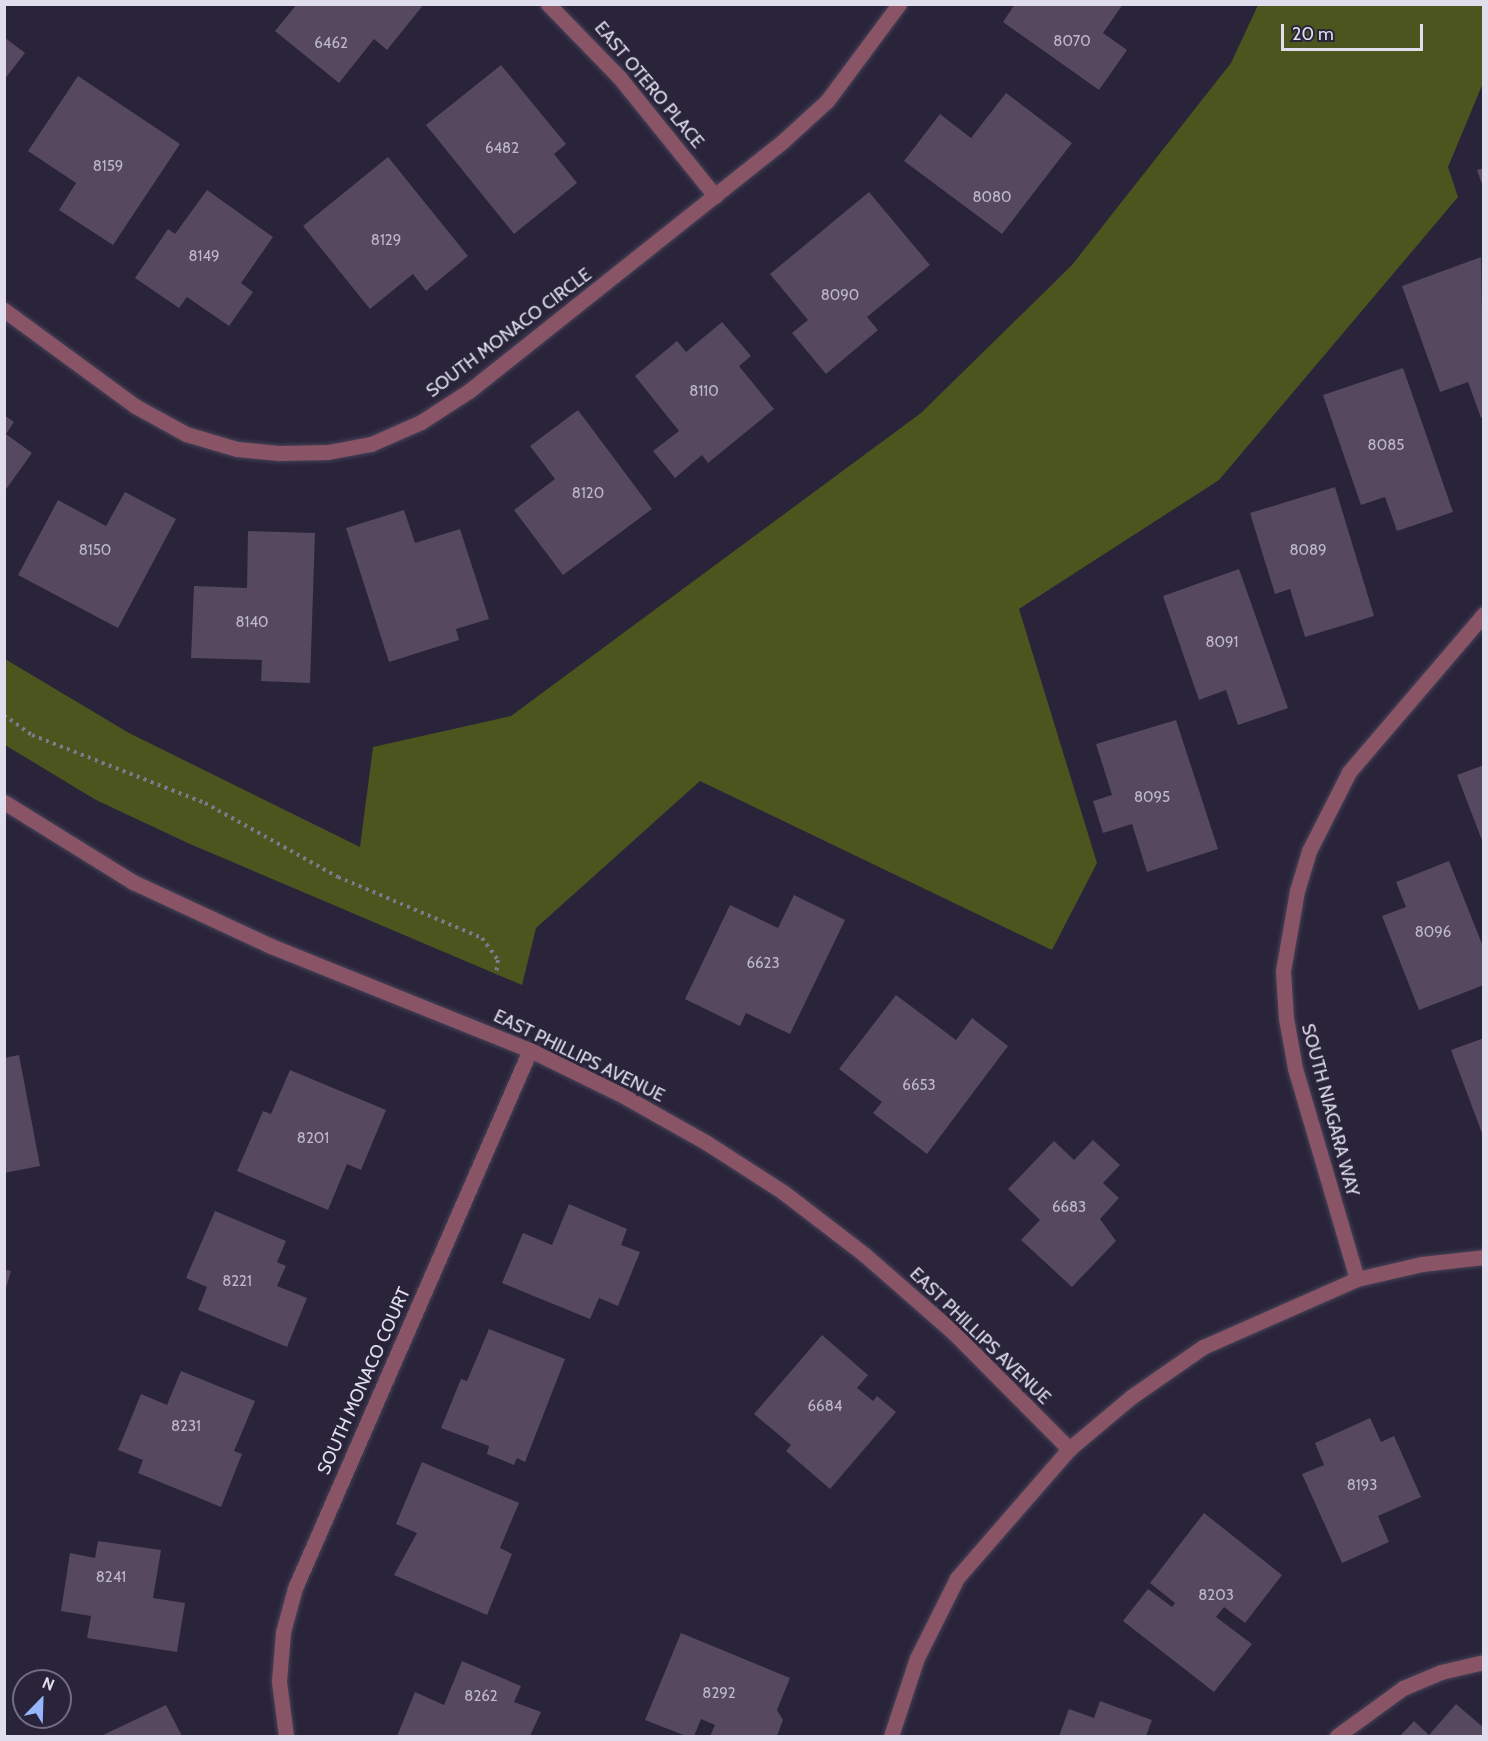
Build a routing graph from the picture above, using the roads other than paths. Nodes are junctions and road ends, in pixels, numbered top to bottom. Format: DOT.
graph roads {
  1 [pos="548,4"];
  2 [pos="899,4"];
  3 [pos="715,196"];
  4 [pos="4,310"];
  5 [pos="1484,614"];
  6 [pos="4,802"];
  7 [pos="530,1050"];
  8 [pos="1484,1257"];
  9 [pos="1357,1280"];
  10 [pos="1069,1449"];
  11 [pos="1484,1662"];
  12 [pos="286,1737"];
  13 [pos="891,1737"];
  14 [pos="1337,1737"];
  1 -- 3 [label="street, EAST OTERO PLACE"];
  2 -- 3 [label="street, SOUTH MONACO CIRCLE"];
  3 -- 4 [label="street, SOUTH MONACO CIRCLE"];
  5 -- 9 [label="street, SOUTH NIAGARA WAY"];
  6 -- 7 [label="street, EAST PHILLIPS AVENUE"];
  7 -- 10 [label="street, EAST PHILLIPS AVENUE"];
  7 -- 12 [label="street, SOUTH MONACO COURT"];
  8 -- 9 [label="street"];
  9 -- 10 [label="street"];
  10 -- 13 [label="street"];
  11 -- 14 [label="street"];
}
